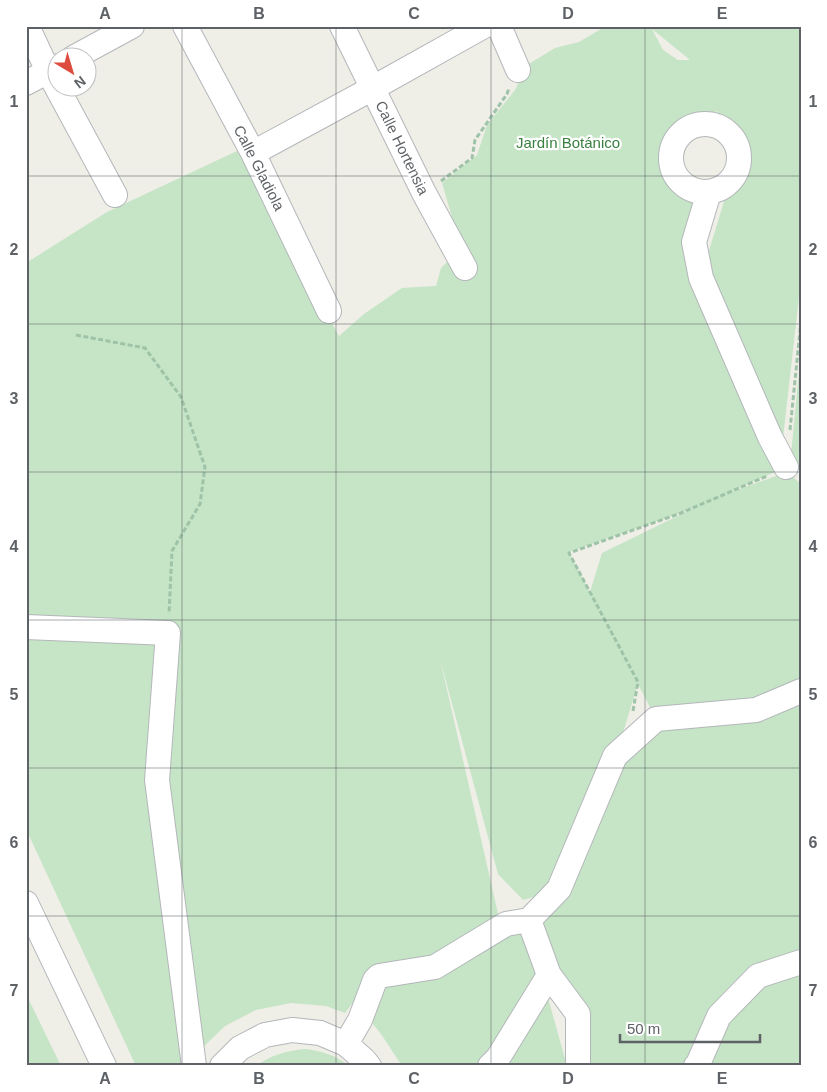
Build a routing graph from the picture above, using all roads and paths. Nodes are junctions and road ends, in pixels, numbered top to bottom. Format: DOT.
graph roads {
  1 [pos="27,26"];
  2 [pos="132,26"];
  3 [pos="185,26"];
  4 [pos="342,26"];
  5 [pos="484,26"];
  6 [pos="499,26"];
  7 [pos="91,48"];
  8 [pos="48,60"];
  9 [pos="518,70"];
  10 [pos="48,71"];
  11 [pos="26,83"];
  12 [pos="373,88"];
  13 [pos="68,98"];
  14 [pos="253,153"];
  15 [pos="709,192"];
  16 [pos="424,193"];
  17 [pos="115,195"];
  18 [pos="465,268"];
  19 [pos="329,311"];
  20 [pos="801,321"];
  21 [pos="76,335"];
  22 [pos="786,467"];
  23 [pos="26,627"];
  24 [pos="168,633"];
  25 [pos="801,691"];
  26 [pos="631,719"];
  27 [pos="26,903"];
  28 [pos="529,920"];
  29 [pos="801,962"];
  30 [pos="549,975"];
  31 [pos="346,1044"];
  32 [pos="104,1066"];
  33 [pos="194,1066"];
  34 [pos="222,1066"];
  35 [pos="369,1066"];
  36 [pos="490,1066"];
  37 [pos="578,1066"];
  38 [pos="696,1066"];
  1 -- 8 [label="street"];
  2 -- 7 [label="street"];
  3 -- 14 [label="street, Calle Gladiola"];
  4 -- 12 [label="street, Calle Hortensia"];
  5 -- 12 [label="street"];
  6 -- 9 [label="street"];
  9 -- 16 [label="path"];
  10 -- 11 [label="street"];
  12 -- 14 [label="street"];
  12 -- 16 [label="street, Calle Hortensia"];
  13 -- 17 [label="street"];
  14 -- 19 [label="street, Calle Gladiola"];
  15 -- 22 [label="street"];
  16 -- 18 [label="street, Calle Hortensia"];
  20 -- 22 [label="path"];
  21 -- 24 [label="path"];
  22 -- 26 [label="path"];
  23 -- 24 [label="street"];
  24 -- 33 [label="street"];
  25 -- 28 [label="street"];
  27 -- 32 [label="street"];
  28 -- 30 [label="street"];
  28 -- 31 [label="street"];
  29 -- 38 [label="street"];
  30 -- 36 [label="street"];
  30 -- 37 [label="street"];
  31 -- 34 [label="street"];
  31 -- 35 [label="street"];
}
